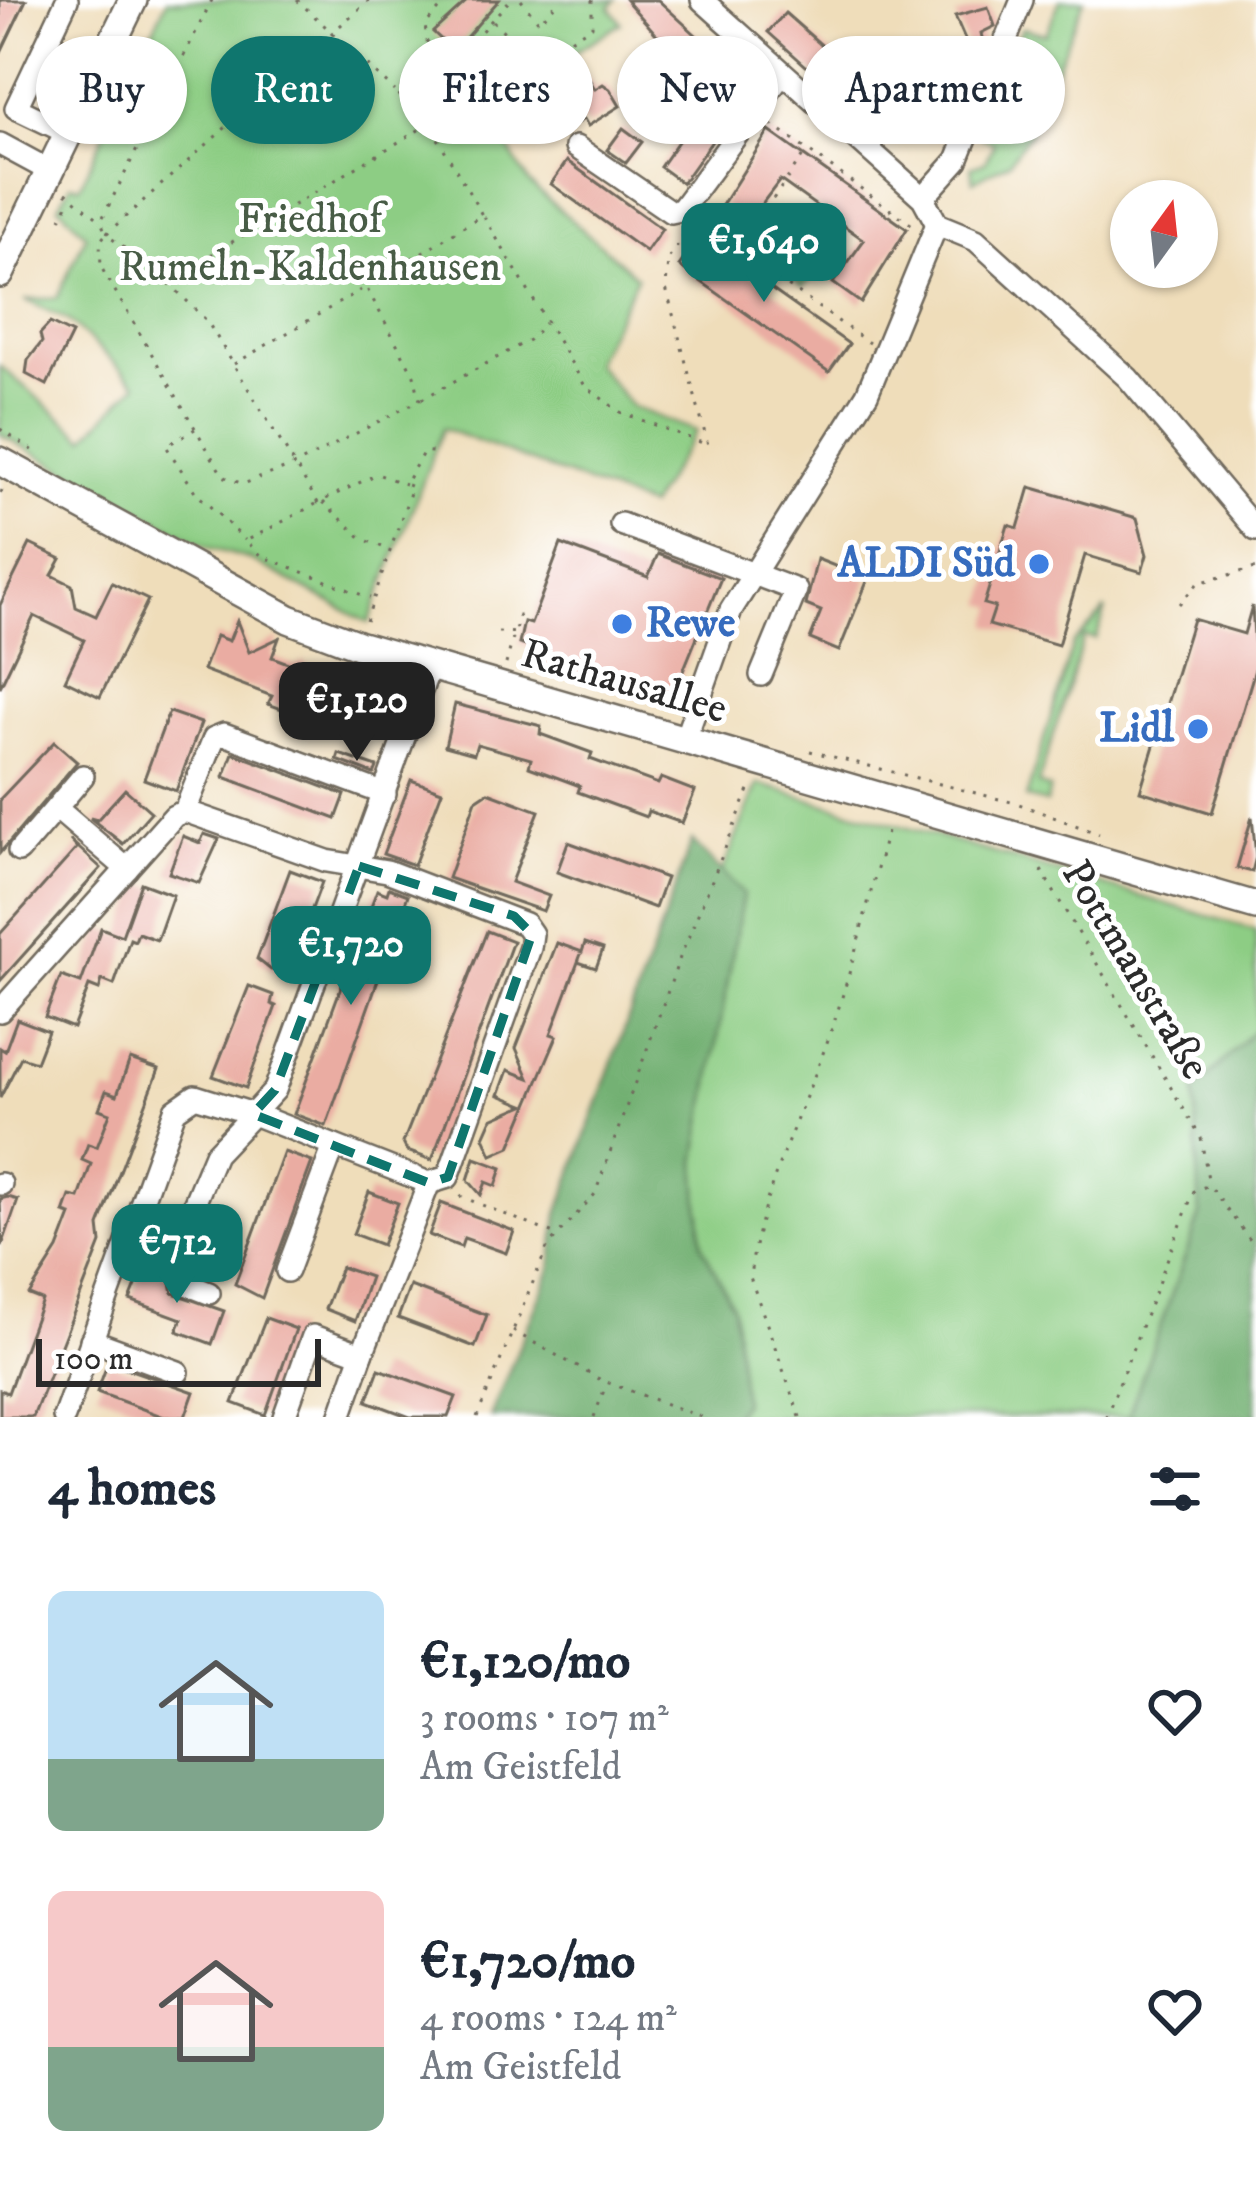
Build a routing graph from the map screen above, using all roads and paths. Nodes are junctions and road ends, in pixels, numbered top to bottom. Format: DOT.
graph roads {
  1 [pos="67,0"];
  2 [pos="134,0"];
  3 [pos="212,0"];
  4 [pos="297,0"];
  5 [pos="369,0"];
  6 [pos="448,0"];
  7 [pos="510,0"];
  8 [pos="521,0"];
  9 [pos="560,0"];
  10 [pos="592,0"];
  11 [pos="702,0"];
  12 [pos="1022,0"];
  13 [pos="492,19"];
  14 [pos="332,32"];
  15 [pos="50,36"];
  16 [pos="116,36"];
  17 [pos="426,36"];
  18 [pos="477,36"];
  19 [pos="509,36"];
  20 [pos="575,36"];
  21 [pos="36,66"];
  22 [pos="782,74"];
  23 [pos="778,79"];
  24 [pos="399,90"];
  25 [pos="396,93"];
  26 [pos="399,96"];
  27 [pos="36,118"];
  28 [pos="778,129"];
  29 [pos="399,139"];
  30 [pos="0,144"];
  31 [pos="63,144"];
  32 [pos="441,144"];
  33 [pos="730,144"];
  34 [pos="577,146"];
  35 [pos="807,150"];
  36 [pos="50,171"];
  37 [pos="71,198"];
  38 [pos="922,198"];
  39 [pos="482,215"];
  40 [pos="687,215"];
  41 [pos="61,219"];
  42 [pos="101,221"];
  43 [pos="935,229"];
  44 [pos="106,234"];
  45 [pos="738,250"];
  46 [pos="789,259"];
  47 [pos="0,274"];
  48 [pos="776,277"];
  49 [pos="167,281"];
  50 [pos="366,287"];
  51 [pos="547,321"];
  52 [pos="887,351"];
  53 [pos="234,364"];
  54 [pos="420,400"];
  55 [pos="0,429"];
  56 [pos="195,429"];
  57 [pos="438,453"];
  58 [pos="0,461"];
  59 [pos="50,462"];
  60 [pos="295,465"];
  61 [pos="405,484"];
  62 [pos="320,502"];
  63 [pos="621,524"];
  64 [pos="1256,530"];
  65 [pos="246,541"];
  66 [pos="388,550"];
  67 [pos="1256,568"];
  68 [pos="751,574"];
  69 [pos="370,598"];
  70 [pos="1179,604"];
  71 [pos="521,608"];
  72 [pos="514,631"];
  73 [pos="497,632"];
  74 [pos="522,633"];
  75 [pos="358,645"];
  76 [pos="429,669"];
  77 [pos="761,675"];
  78 [pos="499,690"];
  79 [pos="684,742"];
  80 [pos="799,749"];
  81 [pos="83,776"];
  82 [pos="754,776"];
  83 [pos="385,794"];
  84 [pos="56,808"];
  85 [pos="185,811"];
  86 [pos="893,813"];
  87 [pos="1101,835"];
  88 [pos="19,851"];
  89 [pos="1031,854"];
  90 [pos="358,866"];
  91 [pos="127,869"];
  92 [pos="1256,906"];
  93 [pos="0,1011"];
  94 [pos="253,1114"];
  95 [pos="334,1146"];
  96 [pos="429,1183"];
  97 [pos="1209,1185"];
  98 [pos="172,1236"];
  99 [pos="558,1236"];
  100 [pos="133,1239"];
  101 [pos="1256,1248"];
  102 [pos="287,1271"];
  103 [pos="209,1293"];
  104 [pos="513,1331"];
  105 [pos="91,1340"];
  106 [pos="362,1354"];
  107 [pos="178,1372"];
  108 [pos="607,1382"];
  109 [pos="64,1417"];
  110 [pos="284,1417"];
  111 [pos="340,1417"];
  112 [pos="477,1417"];
  113 [pos="594,1417"];
  114 [pos="701,1417"];
  115 [pos="800,1417"];
  116 [pos="1106,1417"];
  1 -- 15 [label="street"];
  2 -- 16 [label="main road"];
  3 -- 42 [label="path"];
  4 -- 14 [label="path"];
  5 -- 14 [label="path"];
  6 -- 17 [label="path"];
  7 -- 13 [label="path"];
  8 -- 9 [label="path"];
  10 -- 20 [label="path"];
  11 -- 22 [label="street"];
  12 -- 38 [label="street"];
  13 -- 18 [label="path"];
  13 -- 19 [label="path"];
  14 -- 25 [label="path"];
  14 -- 44 [label="path"];
  21 -- 27 [label="street"];
  22 -- 23 [label="street"];
  22 -- 38 [label="street"];
  24 -- 25 [label="path"];
  25 -- 26 [label="path"];
  28 -- 35 [label="path"];
  29 -- 49 [label="path"];
  30 -- 36 [label="street"];
  31 -- 36 [label="main road"];
  32 -- 39 [label="path"];
  33 -- 40 [label="street"];
  34 -- 40 [label="street"];
  35 -- 43 [label="path"];
  35 -- 45 [label="path"];
  36 -- 37 [label="path"];
  36 -- 47 [label="main road"];
  37 -- 41 [label="path"];
  37 -- 42 [label="path"];
  38 -- 43 [label="street"];
  39 -- 50 [label="path"];
  39 -- 51 [label="path"];
  40 -- 45 [label="path"];
  40 -- 51 [label="path"];
  42 -- 44 [label="path"];
  43 -- 52 [label="street"];
  43 -- 64 [label="street"];
  44 -- 49 [label="path"];
  44 -- 56 [label="path"];
  45 -- 48 [label="path"];
  46 -- 48 [label="path"];
  48 -- 52 [label="path"];
  49 -- 53 [label="path"];
  50 -- 53 [label="path"];
  50 -- 54 [label="path"];
  51 -- 54 [label="path"];
  52 -- 68 [label="street"];
  53 -- 60 [label="path"];
  54 -- 60 [label="path"];
  55 -- 59 [label="path"];
  56 -- 60 [label="path"];
  56 -- 65 [label="path"];
  57 -- 61 [label="path"];
  58 -- 75 [label="main road, Rathausallee"];
  60 -- 62 [label="path"];
  61 -- 62 [label="path"];
  61 -- 66 [label="path"];
  62 -- 65 [label="path"];
  62 -- 66 [label="path"];
  63 -- 68 [label="street"];
  65 -- 69 [label="path"];
  66 -- 69 [label="path"];
  67 -- 70 [label="path"];
  68 -- 77 [label="street"];
  68 -- 79 [label="street"];
  69 -- 75 [label="path"];
  71 -- 72 [label="path"];
  72 -- 73 [label="path"];
  72 -- 74 [label="path"];
  72 -- 78 [label="path"];
  75 -- 76 [label="main road, Rathausallee"];
  76 -- 78 [label="main road, Rathausallee"];
  76 -- 83 [label="street"];
  78 -- 79 [label="main road, Rathausallee"];
  79 -- 92 [label="main road, Rathausallee"];
  80 -- 87 [label="path"];
  81 -- 84 [label="street"];
  82 -- 99 [label="path"];
  83 -- 85 [label="street"];
  83 -- 90 [label="street"];
  84 -- 88 [label="street"];
  84 -- 91 [label="street"];
  85 -- 90 [label="street"];
  85 -- 91 [label="street"];
  86 -- 115 [label="path"];
  89 -- 97 [label="path, Pottmanstraße"];
  90 -- 94 [label="street"];
  90 -- 96 [label="street"];
  91 -- 93 [label="street"];
  94 -- 95 [label="street"];
  94 -- 98 [label="street"];
  94 -- 100 [label="street"];
  95 -- 96 [label="street"];
  95 -- 102 [label="street"];
  96 -- 99 [label="path"];
  96 -- 106 [label="street"];
  97 -- 101 [label="path"];
  97 -- 116 [label="path"];
  98 -- 100 [label="street"];
  98 -- 103 [label="street"];
  99 -- 104 [label="path"];
  100 -- 105 [label="street"];
  104 -- 108 [label="path"];
  104 -- 112 [label="path"];
  105 -- 107 [label="street"];
  105 -- 109 [label="street"];
  106 -- 110 [label="street"];
  106 -- 111 [label="street"];
  108 -- 113 [label="path"];
  108 -- 114 [label="path"];
}
